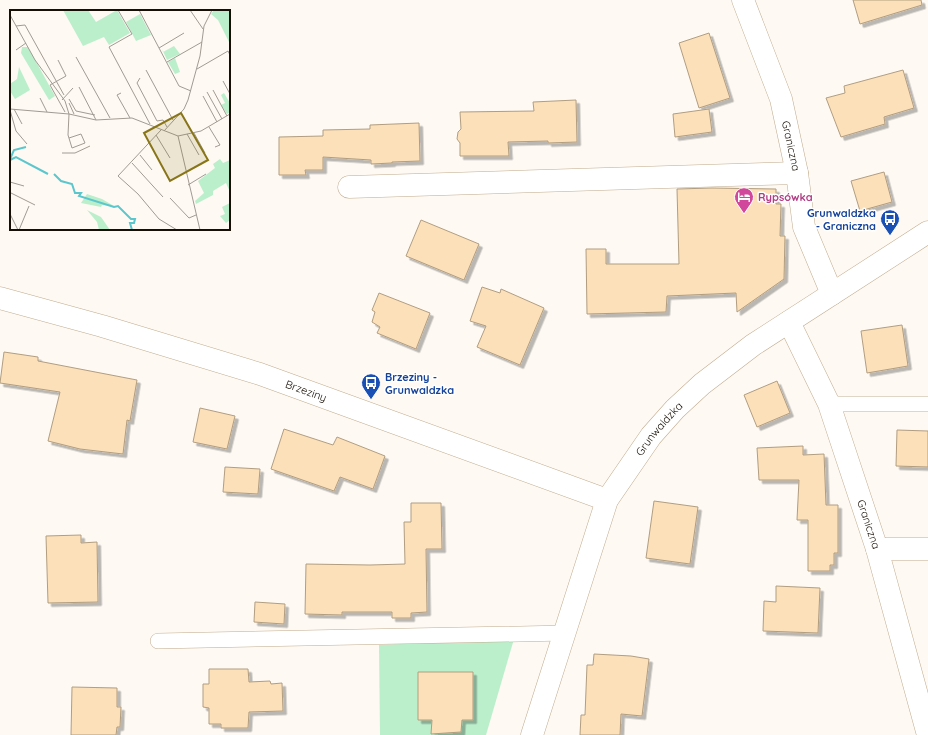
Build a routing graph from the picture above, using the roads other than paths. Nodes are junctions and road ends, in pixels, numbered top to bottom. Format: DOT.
graph roads {
  1 [pos="743,0"];
  2 [pos="797,173"];
  3 [pos="349,187"];
  4 [pos="928,232"];
  5 [pos="832,294"];
  6 [pos="0,298"];
  7 [pos="789,322"];
  8 [pos="829,404"];
  9 [pos="928,404"];
  10 [pos="607,500"];
  11 [pos="877,549"];
  12 [pos="928,550"];
  13 [pos="566,633"];
  14 [pos="158,641"];
  15 [pos="532,735"];
  16 [pos="928,735"];
  1 -- 2 [label="street, Graniczna"];
  2 -- 3 [label="street"];
  2 -- 5 [label="street, Graniczna"];
  4 -- 5 [label="street, Grunwaldzka"];
  5 -- 7 [label="street, Grunwaldzka"];
  6 -- 10 [label="street, Brzeziny"];
  7 -- 8 [label="street, Graniczna"];
  7 -- 10 [label="street, Grunwaldzka"];
  8 -- 9 [label="lane"];
  8 -- 11 [label="street, Graniczna"];
  10 -- 13 [label="street, Grunwaldzka"];
  11 -- 12 [label="street"];
  11 -- 16 [label="street, Graniczna"];
  13 -- 14 [label="lane"];
  13 -- 15 [label="street, Grunwaldzka"];
}
